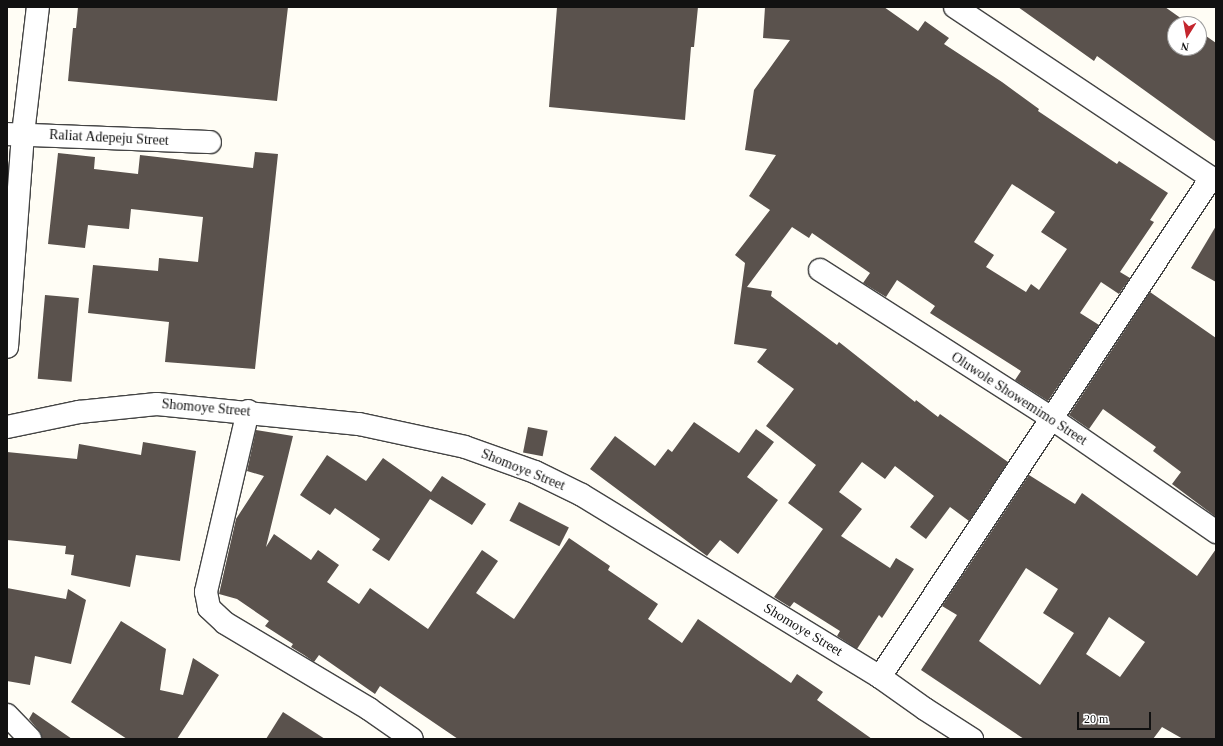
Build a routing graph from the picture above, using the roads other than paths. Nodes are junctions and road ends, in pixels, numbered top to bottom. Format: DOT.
graph roads {
  1 [pos="38,7"];
  2 [pos="955,7"];
  3 [pos="15,134"];
  4 [pos="210,142"];
  5 [pos="1214,180"];
  6 [pos="820,270"];
  7 [pos="7,347"];
  8 [pos="248,411"];
  9 [pos="1052,418"];
  10 [pos="7,427"];
  11 [pos="1216,532"];
  12 [pos="880,677"];
  13 [pos="7,715"];
  14 [pos="966,737"];
  15 [pos="30,739"];
  16 [pos="412,739"];
  1 -- 3 [label="street"];
  2 -- 5 [label="street"];
  3 -- 4 [label="street, Raliat Adepeju Street"];
  3 -- 7 [label="street"];
  5 -- 9 [label="street"];
  6 -- 9 [label="street, Oluwole Showemimo Street"];
  8 -- 10 [label="street, Shomoye Street"];
  8 -- 12 [label="street, Shomoye Street"];
  8 -- 16 [label="street"];
  9 -- 11 [label="street, Oluwole Showemimo Street"];
  9 -- 12 [label="street"];
  12 -- 14 [label="street, Shomoye Street"];
  13 -- 15 [label="street"];
}
